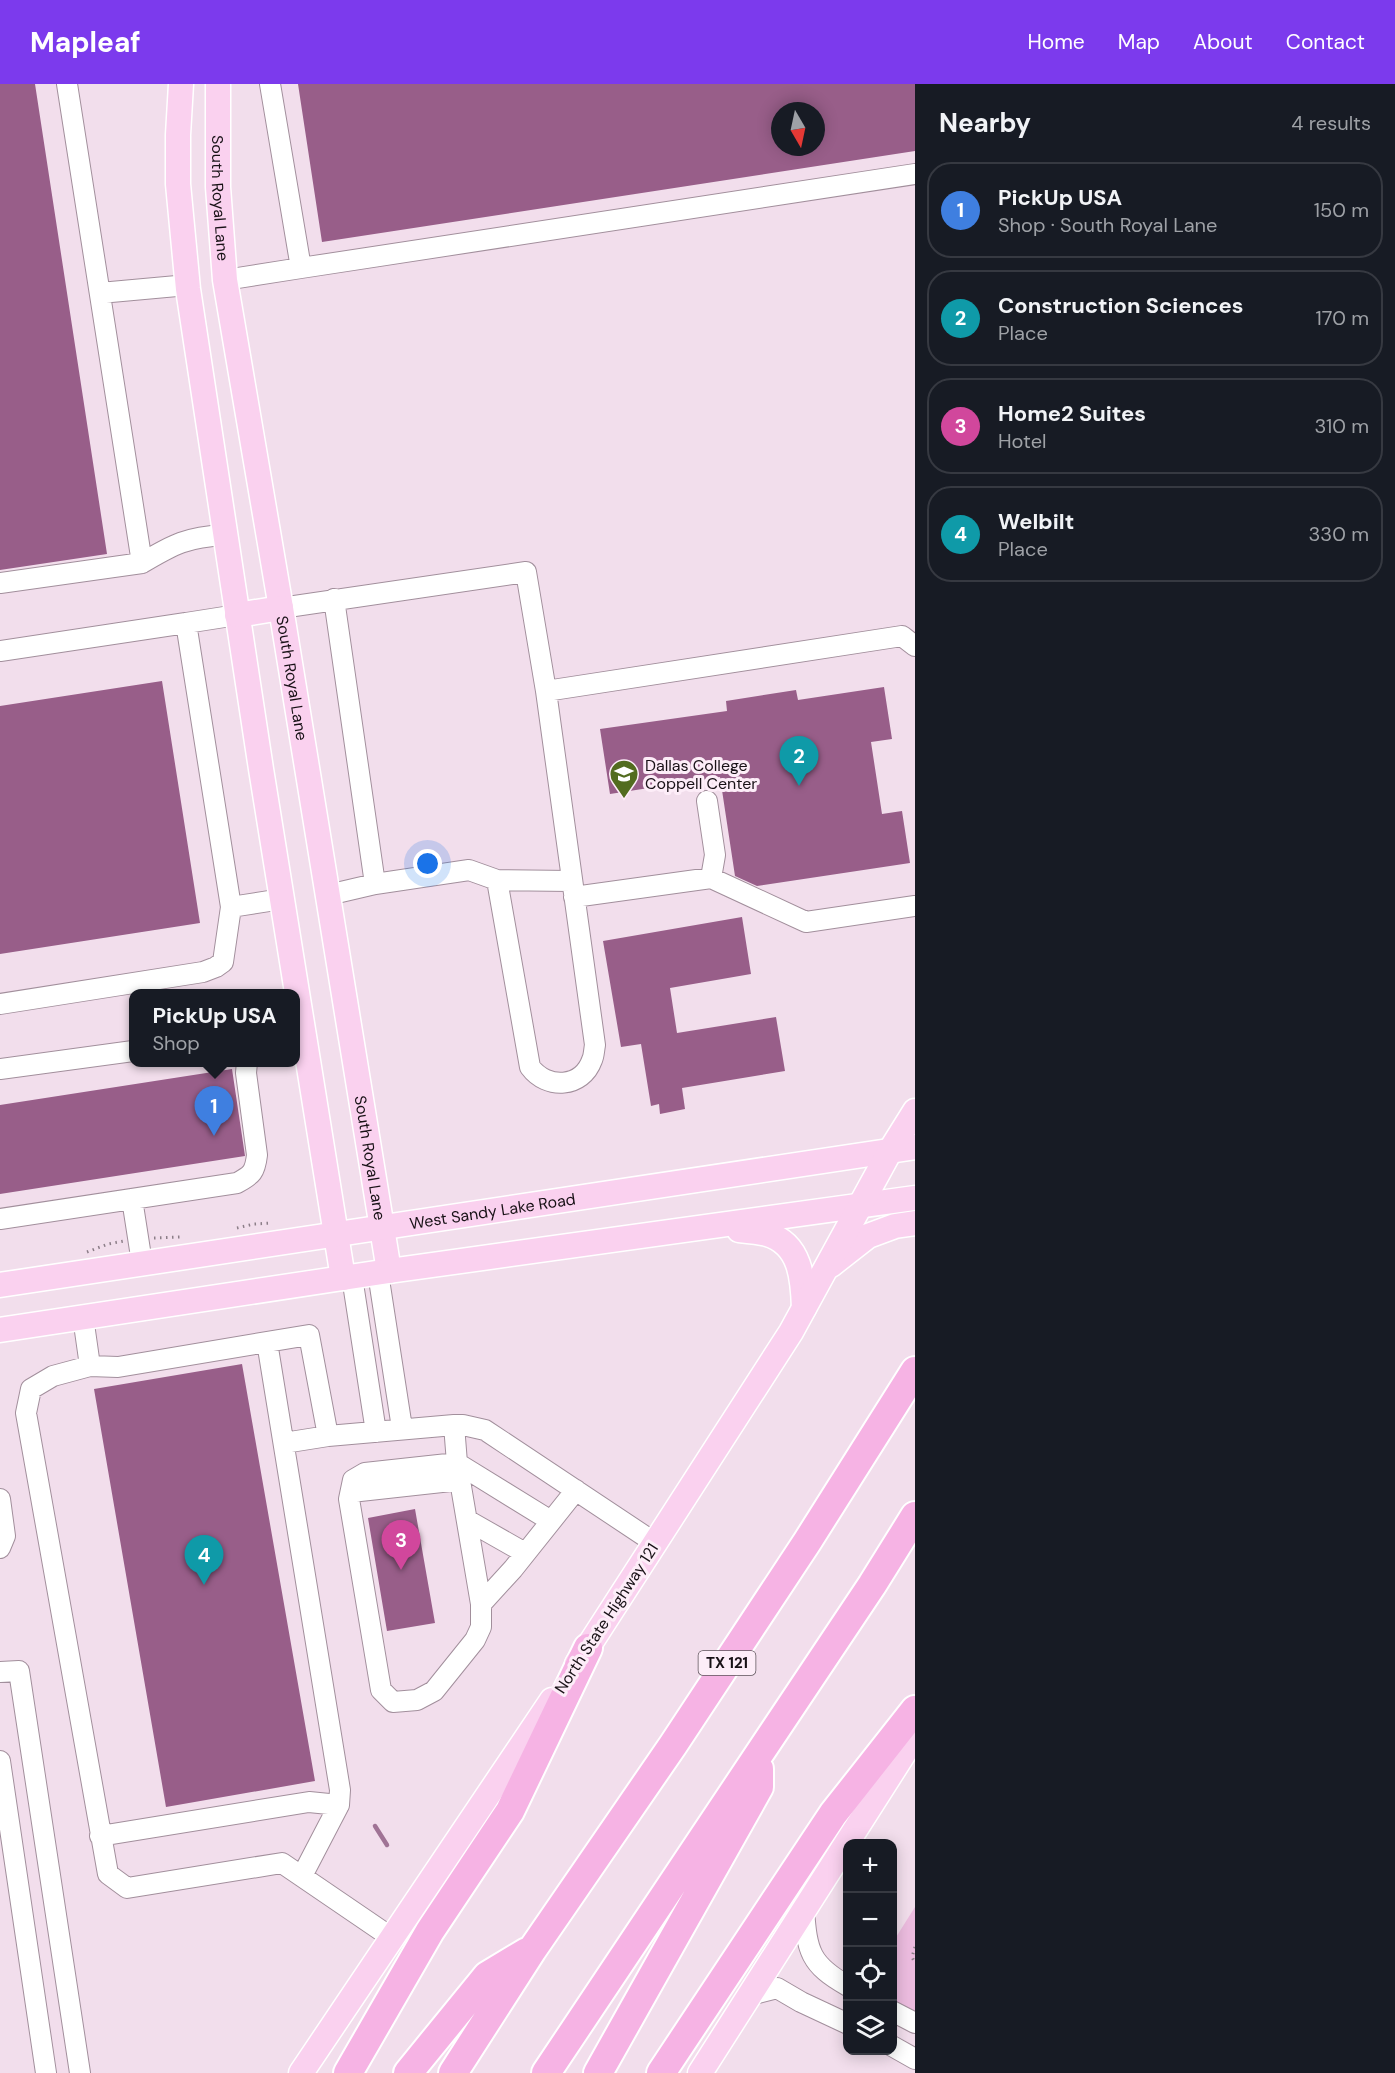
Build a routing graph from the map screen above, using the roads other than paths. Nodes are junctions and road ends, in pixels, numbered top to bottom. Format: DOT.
graph roads {
  1 [pos="67,84"];
  2 [pos="181,84"];
  3 [pos="218,84"];
  4 [pos="270,84"];
  5 [pos="915,174"];
  6 [pos="301,268"];
  7 [pos="225,280"];
  8 [pos="188,285"];
  9 [pos="100,293"];
  10 [pos="225,534"];
  11 [pos="142,562"];
  12 [pos="0,583"];
  13 [pos="334,599"];
  14 [pos="281,608"];
  15 [pos="237,615"];
  16 [pos="186,623"];
  17 [pos="915,646"];
  18 [pos="0,651"];
  19 [pos="546,691"];
  20 [pos="707,801"];
  21 [pos="711,878"];
  22 [pos="497,880"];
  23 [pos="375,884"];
  24 [pos="572,889"];
  25 [pos="328,895"];
  26 [pos="282,899"];
  27 [pos="915,906"];
  28 [pos="231,907"];
  29 [pos="293,989"];
  30 [pos="0,1004"];
  31 [pos="300,1042"];
  32 [pos="129,1052"];
  33 [pos="247,1067"];
  34 [pos="0,1070"];
  35 [pos="915,1111"];
  36 [pos="915,1147"];
  37 [pos="890,1151"];
  38 [pos="915,1198"];
  39 [pos="132,1199"];
  40 [pos="859,1207"];
  41 [pos="0,1219"];
  42 [pos="915,1223"];
  43 [pos="716,1226"];
  44 [pos="382,1227"];
  45 [pos="336,1234"];
  46 [pos="142,1263"];
  47 [pos="383,1272"];
  48 [pos="823,1272"];
  49 [pos="347,1277"];
  50 [pos="0,1285"];
  51 [pos="804,1308"];
  52 [pos="83,1317"];
  53 [pos="0,1330"];
  54 [pos="267,1342"];
  55 [pos="90,1366"];
  56 [pos="915,1371"];
  57 [pos="454,1425"];
  58 [pos="402,1428"];
  59 [pos="376,1432"];
  60 [pos="328,1436"];
  61 [pos="284,1443"];
  62 [pos="459,1471"];
  63 [pos="576,1490"];
  64 [pos="0,1499"];
  65 [pos="915,1516"];
  66 [pos="467,1520"];
  67 [pos="551,1521"];
  68 [pos="655,1543"];
  69 [pos="0,1548"];
  70 [pos="525,1553"];
  71 [pos="481,1604"];
  72 [pos="588,1648"];
  73 [pos="0,1672"];
  74 [pos="915,1710"];
  75 [pos="915,1736"];
  76 [pos="760,1752"];
  77 [pos="0,1761"];
  78 [pos="339,1805"];
  79 [pos="100,1836"];
  80 [pos="302,1876"];
  81 [pos="804,1910"];
  82 [pos="392,1938"];
  83 [pos="532,1950"];
  84 [pos="843,1983"];
  85 [pos="750,1995"];
  86 [pos="897,2014"];
  87 [pos="843,2022"];
  88 [pos="915,2024"];
  89 [pos="897,2049"];
  90 [pos="915,2059"];
  91 [pos="46,2073"];
  92 [pos="80,2073"];
  93 [pos="301,2073"];
  94 [pos="348,2073"];
  95 [pos="408,2073"];
  96 [pos="453,2073"];
  97 [pos="546,2073"];
  98 [pos="598,2073"];
  99 [pos="661,2073"];
  100 [pos="700,2073"];
  1 -- 9 [label="street"];
  2 -- 8 [label="main road"];
  3 -- 7 [label="main road, South Royal Lane"];
  4 -- 6 [label="street"];
  5 -- 6 [label="street"];
  6 -- 7 [label="street"];
  7 -- 8 [label="main road"];
  7 -- 14 [label="main road, South Royal Lane"];
  8 -- 9 [label="street"];
  8 -- 10 [label="main road"];
  9 -- 11 [label="street"];
  10 -- 11 [label="street"];
  10 -- 15 [label="main road"];
  11 -- 12 [label="street"];
  13 -- 14 [label="street"];
  13 -- 19 [label="street"];
  13 -- 23 [label="street"];
  14 -- 15 [label="main road"];
  14 -- 25 [label="main road, South Royal Lane"];
  15 -- 16 [label="street"];
  15 -- 26 [label="main road"];
  16 -- 18 [label="street"];
  16 -- 28 [label="street"];
  17 -- 19 [label="street"];
  19 -- 24 [label="street"];
  20 -- 21 [label="street"];
  21 -- 24 [label="street"];
  21 -- 27 [label="street"];
  22 -- 23 [label="street"];
  22 -- 24 [label="street"];
  22 -- 24 [label="street"];
  23 -- 25 [label="street"];
  25 -- 44 [label="main road, South Royal Lane"];
  26 -- 28 [label="street"];
  26 -- 29 [label="main road"];
  28 -- 30 [label="street"];
  31 -- 45 [label="main road"];
  32 -- 34 [label="street"];
  33 -- 39 [label="street"];
  35 -- 37 [label="main road, North State Highway 121"];
  36 -- 37 [label="main road, West Sandy Lake Road"];
  37 -- 40 [label="main road, North State Highway 121"];
  37 -- 44 [label="main road, West Sandy Lake Road"];
  38 -- 40 [label="main road"];
  39 -- 41 [label="street"];
  39 -- 46 [label="street"];
  40 -- 43 [label="main road"];
  40 -- 48 [label="main road, North State Highway 121"];
  42 -- 48 [label="main road"];
  43 -- 47 [label="main road"];
  43 -- 51 [label="main road"];
  44 -- 45 [label="main road, West Sandy Lake Road"];
  44 -- 47 [label="main road, South Royal Lane"];
  45 -- 46 [label="main road, West Sandy Lake Road"];
  45 -- 49 [label="main road"];
  46 -- 50 [label="main road, West Sandy Lake Road"];
  47 -- 49 [label="main road"];
  47 -- 58 [label="street"];
  48 -- 51 [label="main road, North State Highway 121"];
  49 -- 52 [label="main road"];
  49 -- 59 [label="street"];
  51 -- 68 [label="main road, North State Highway 121"];
  52 -- 53 [label="main road"];
  52 -- 55 [label="street"];
  54 -- 55 [label="street"];
  54 -- 60 [label="street"];
  54 -- 61 [label="street"];
  55 -- 79 [label="street"];
  56 -- 83 [label="highway, TX 121"];
  57 -- 58 [label="street"];
  57 -- 62 [label="street"];
  57 -- 63 [label="street"];
  58 -- 59 [label="street"];
  59 -- 60 [label="street"];
  60 -- 61 [label="street"];
  61 -- 78 [label="street"];
  62 -- 66 [label="street"];
  62 -- 67 [label="street"];
  62 -- 71 [label="street"];
  63 -- 67 [label="street"];
  63 -- 68 [label="street"];
  64 -- 69 [label="street"];
  65 -- 76 [label="highway"];
  66 -- 70 [label="street"];
  66 -- 71 [label="street"];
  67 -- 70 [label="street"];
  68 -- 72 [label="main road, North State Highway 121"];
  70 -- 71 [label="street"];
  72 -- 82 [label="main road, North State Highway 121"];
  72 -- 94 [label="highway"];
  73 -- 92 [label="street"];
  74 -- 99 [label="highway"];
  75 -- 81 [label="main road"];
  76 -- 97 [label="highway"];
  76 -- 98 [label="highway"];
  77 -- 91 [label="street"];
  78 -- 79 [label="street"];
  78 -- 80 [label="street"];
  79 -- 80 [label="street"];
  80 -- 82 [label="street"];
  81 -- 84 [label="street"];
  81 -- 85 [label="main road"];
  82 -- 93 [label="main road, North State Highway 121"];
  83 -- 95 [label="highway"];
  83 -- 96 [label="highway, TX 121"];
  85 -- 87 [label="street"];
  85 -- 100 [label="main road"];
  86 -- 88 [label="street"];
  89 -- 90 [label="street"];
}
